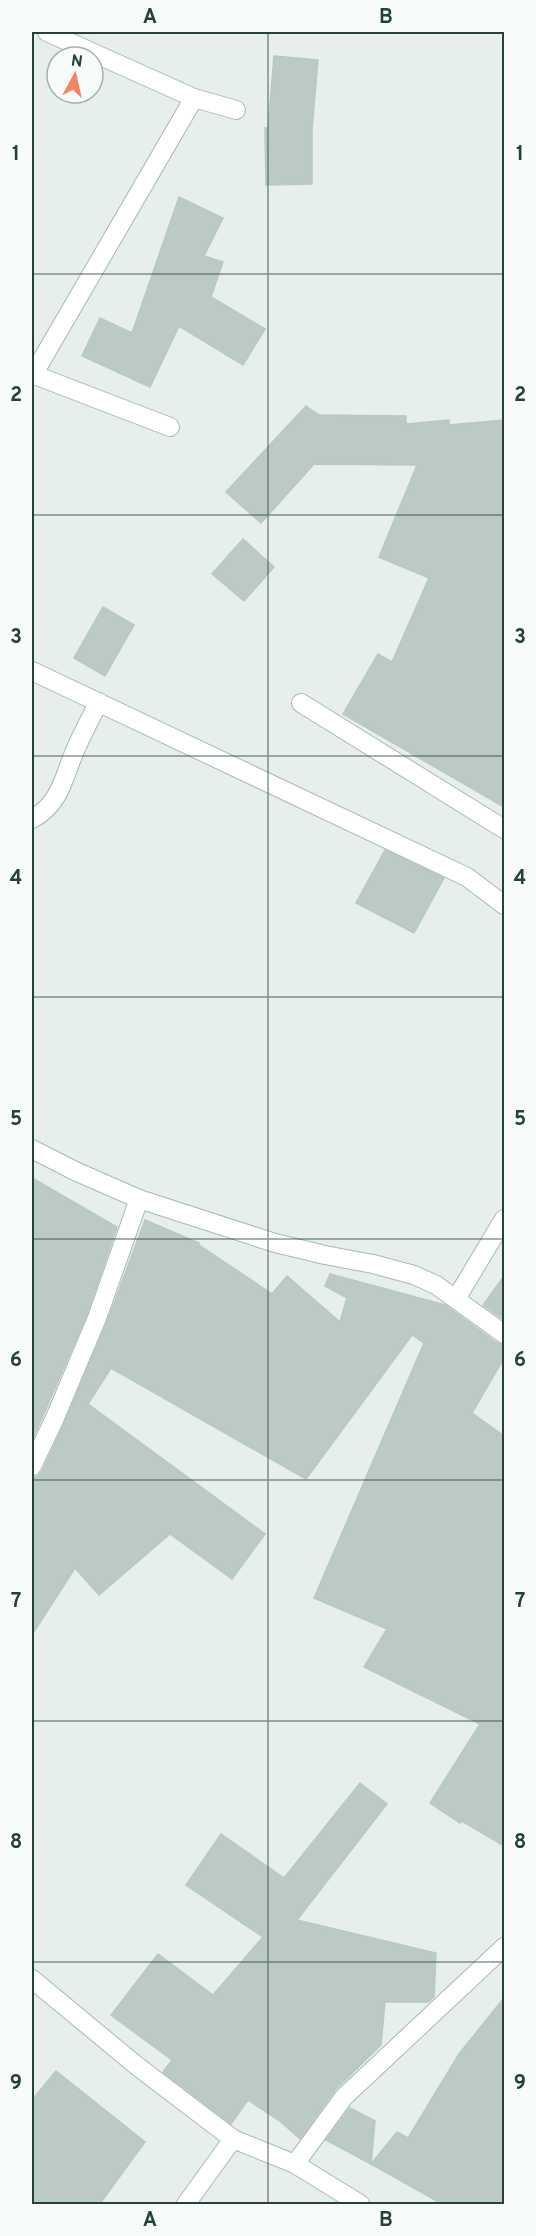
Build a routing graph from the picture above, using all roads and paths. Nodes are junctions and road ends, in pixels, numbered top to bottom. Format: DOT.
graph roads {
  1 [pos="47,32"];
  2 [pos="194,98"];
  3 [pos="236,110"];
  4 [pos="32,375"];
  5 [pos="170,427"];
  6 [pos="32,671"];
  7 [pos="99,702"];
  8 [pos="301,703"];
  9 [pos="32,819"];
  10 [pos="504,829"];
  11 [pos="504,905"];
  12 [pos="32,1149"];
  13 [pos="139,1199"];
  14 [pos="504,1219"];
  15 [pos="456,1299"];
  16 [pos="504,1334"];
  17 [pos="32,1466"];
  18 [pos="504,1947"];
  19 [pos="32,1979"];
  20 [pos="233,2139"];
  21 [pos="295,2164"];
  22 [pos="186,2205"];
  23 [pos="360,2205"];
  1 -- 2 [label="street"];
  2 -- 3 [label="street"];
  2 -- 4 [label="street"];
  4 -- 5 [label="street"];
  6 -- 7 [label="street"];
  7 -- 9 [label="street"];
  7 -- 11 [label="street"];
  8 -- 10 [label="street"];
  12 -- 13 [label="street"];
  13 -- 15 [label="street"];
  13 -- 17 [label="street"];
  14 -- 15 [label="street"];
  15 -- 16 [label="street"];
  18 -- 21 [label="street"];
  19 -- 20 [label="street"];
  20 -- 21 [label="street"];
  20 -- 22 [label="street"];
  21 -- 23 [label="street"];
}
